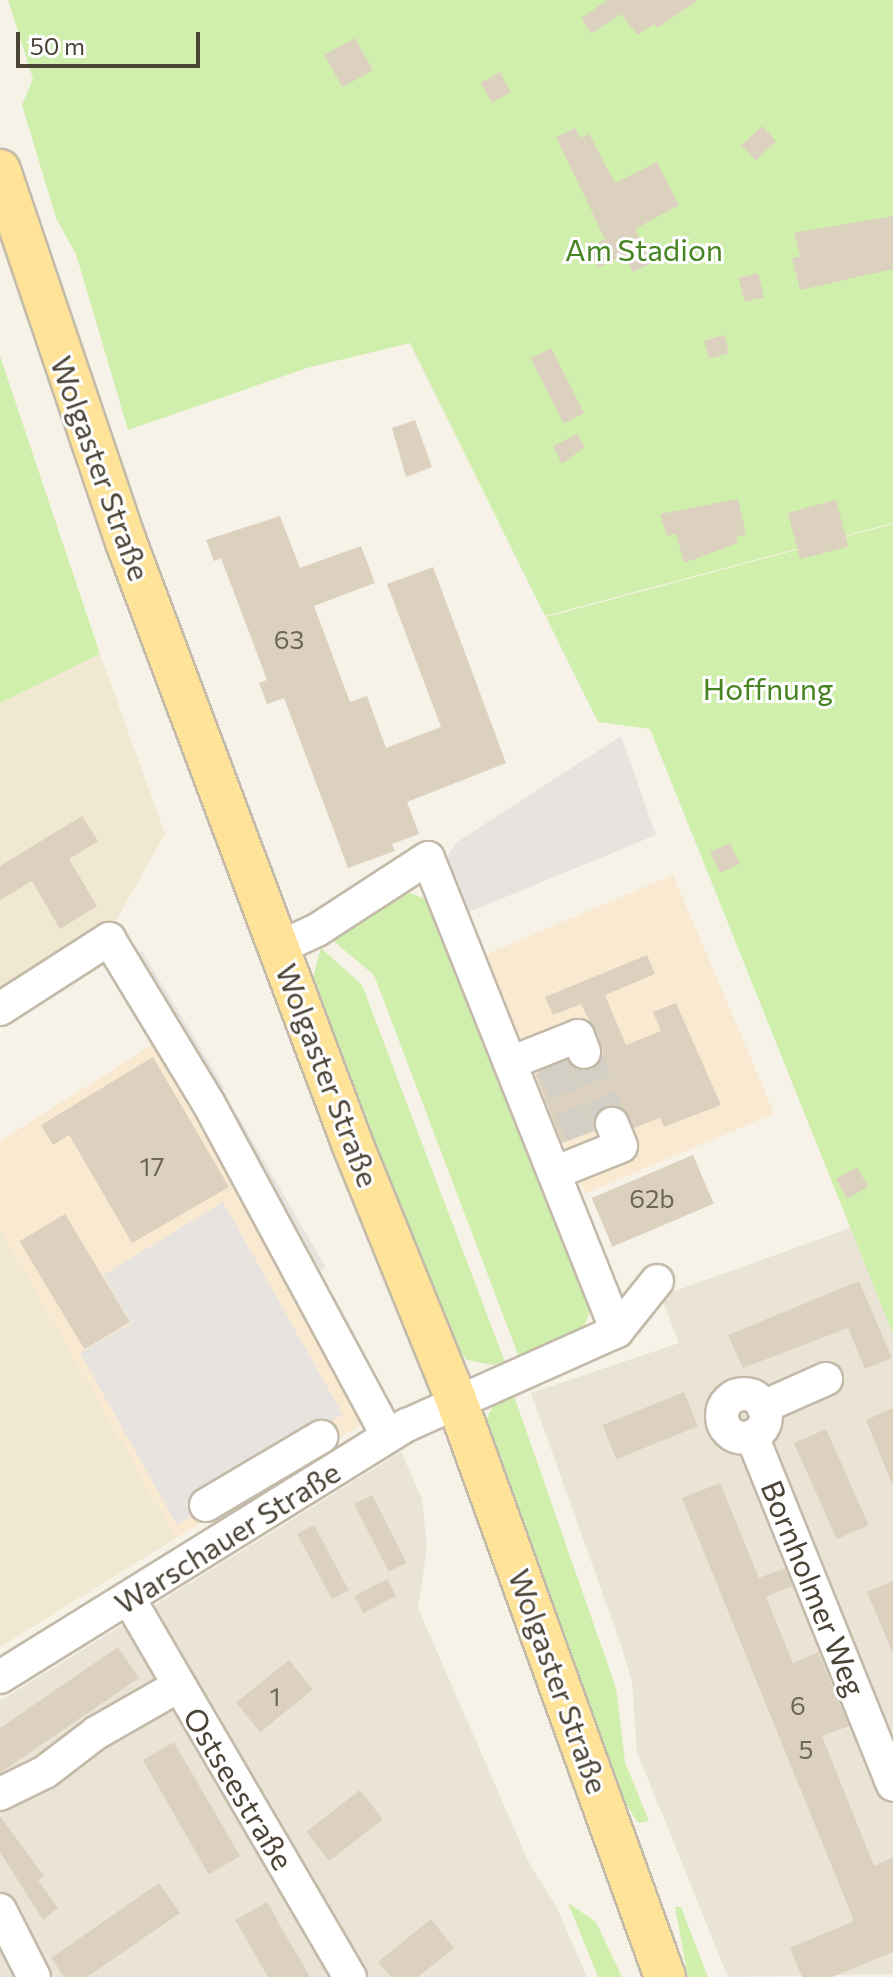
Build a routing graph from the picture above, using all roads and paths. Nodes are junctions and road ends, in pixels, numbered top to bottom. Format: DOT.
graph roads {
  1 [pos="0,170"];
  2 [pos="281,947"];
  3 [pos="0,1009"];
  4 [pos="584,1052"];
  5 [pos="510,1063"];
  6 [pos="612,1124"];
  7 [pos="554,1173"];
  8 [pos="657,1281"];
  9 [pos="617,1331"];
  10 [pos="826,1379"];
  11 [pos="456,1399"];
  12 [pos="388,1436"];
  13 [pos="321,1437"];
  14 [pos="262,1471"];
  15 [pos="281,1504"];
  16 [pos="206,1505"];
  17 [pos="129,1599"];
  18 [pos="0,1677"];
  19 [pos="178,1686"];
  20 [pos="893,1785"];
  21 [pos="0,1794"];
  22 [pos="0,1910"];
  23 [pos="34,1977"];
  24 [pos="350,1977"];
  25 [pos="665,1977"];
  1 -- 2 [label="main road, Wolgaster Straße"];
  2 -- 5 [label="street"];
  2 -- 11 [label="main road, Wolgaster Straße"];
  3 -- 12 [label="street"];
  4 -- 5 [label="street"];
  5 -- 7 [label="street"];
  6 -- 7 [label="street"];
  7 -- 9 [label="street"];
  8 -- 9 [label="street"];
  9 -- 11 [label="street, Warschauer Straße"];
  10 -- 20 [label="street, Bornholmer Weg"];
  11 -- 12 [label="street, Warschauer Straße"];
  11 -- 25 [label="main road, Wolgaster Straße"];
  12 -- 15 [label="street, Warschauer Straße"];
  13 -- 14 [label="street"];
  14 -- 15 [label="street"];
  14 -- 16 [label="street"];
  15 -- 17 [label="street, Warschauer Straße"];
  17 -- 18 [label="street, Warschauer Straße"];
  17 -- 19 [label="street, Ostseestraße"];
  19 -- 21 [label="street"];
  19 -- 24 [label="street, Ostseestraße"];
  22 -- 23 [label="street"];
}
